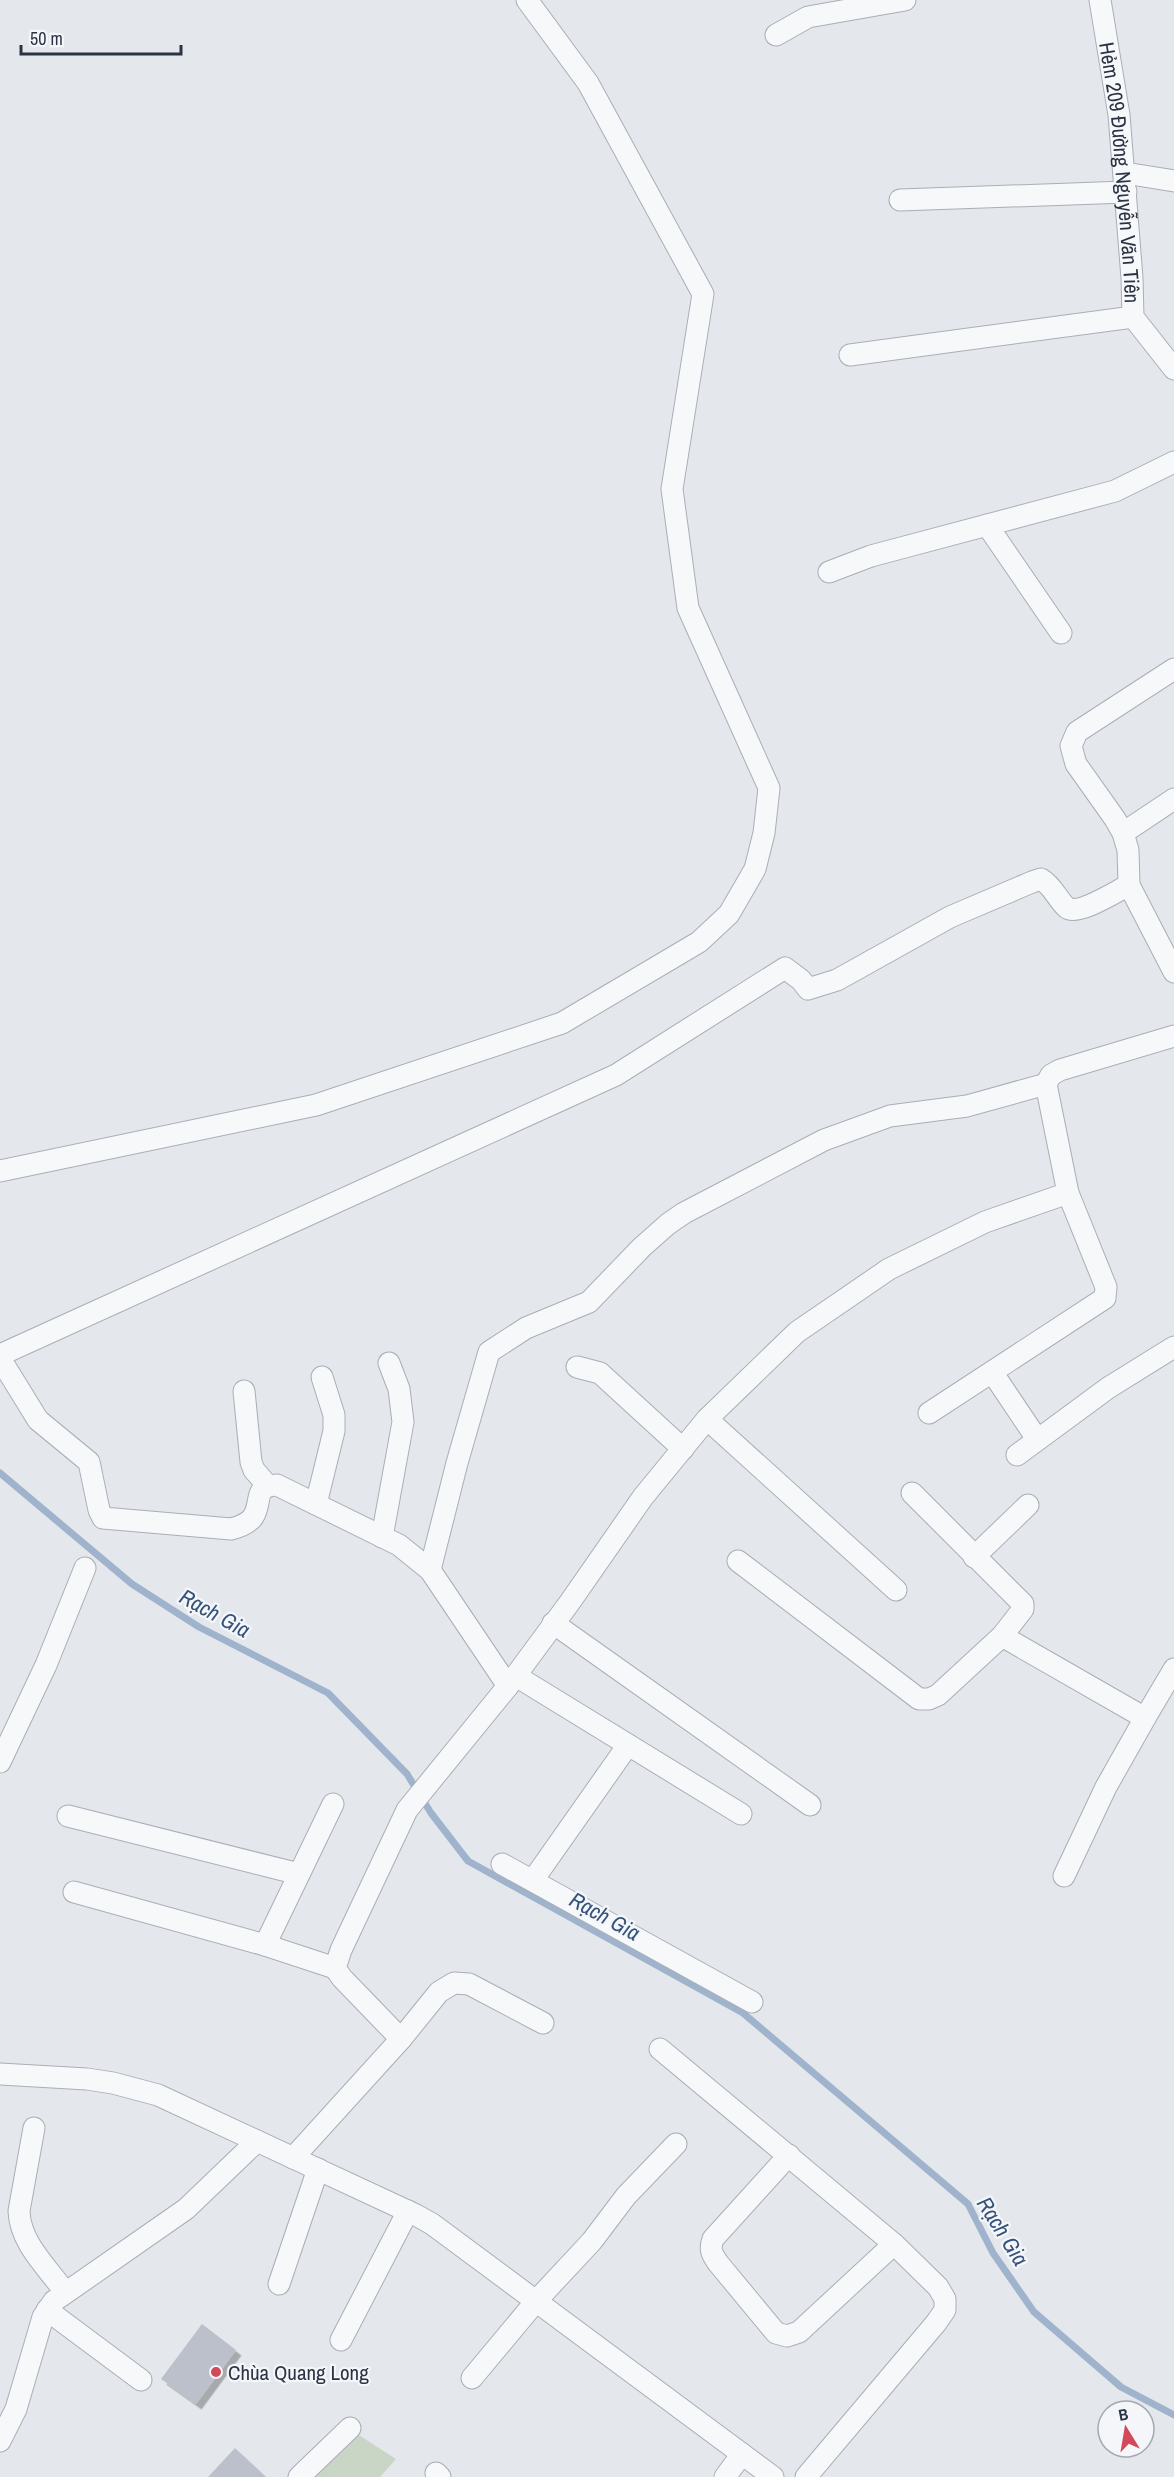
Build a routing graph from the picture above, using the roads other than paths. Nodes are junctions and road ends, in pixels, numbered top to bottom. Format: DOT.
graph roads {
  1 [pos="527,0"];
  2 [pos="899,0"];
  3 [pos="1100,0"];
  4 [pos="776,35"];
  5 [pos="1174,180"];
  6 [pos="1125,182"];
  7 [pos="900,200"];
  8 [pos="1132,317"];
  9 [pos="850,355"];
  10 [pos="1174,369"];
  11 [pos="1174,462"];
  12 [pos="987,525"];
  13 [pos="829,572"];
  14 [pos="1060,633"];
  15 [pos="1174,669"];
  16 [pos="1174,799"];
  17 [pos="1123,833"];
  18 [pos="1129,885"];
  19 [pos="1174,972"];
  20 [pos="1174,1036"];
  21 [pos="1046,1084"];
  22 [pos="0,1171"];
  23 [pos="1068,1193"];
  24 [pos="1174,1347"];
  25 [pos="0,1355"];
  26 [pos="389,1363"];
  27 [pos="577,1367"];
  28 [pos="992,1372"];
  29 [pos="322,1377"];
  30 [pos="244,1391"];
  31 [pos="929,1413"];
  32 [pos="707,1419"];
  33 [pos="1037,1440"];
  34 [pos="683,1449"];
  35 [pos="1017,1455"];
  36 [pos="267,1485"];
  37 [pos="912,1493"];
  38 [pos="316,1504"];
  39 [pos="1028,1504"];
  40 [pos="382,1537"];
  41 [pos="974,1557"];
  42 [pos="738,1561"];
  43 [pos="86,1568"];
  44 [pos="430,1570"];
  45 [pos="896,1590"];
  46 [pos="553,1623"];
  47 [pos="1002,1636"];
  48 [pos="1174,1669"];
  49 [pos="512,1681"];
  50 [pos="1144,1718"];
  51 [pos="628,1745"];
  52 [pos="0,1762"];
  53 [pos="333,1804"];
  54 [pos="810,1805"];
  55 [pos="741,1814"];
  56 [pos="68,1816"];
  57 [pos="502,1864"];
  58 [pos="298,1874"];
  59 [pos="1064,1876"];
  60 [pos="533,1880"];
  61 [pos="74,1892"];
  62 [pos="265,1945"];
  63 [pos="335,1968"];
  64 [pos="752,2002"];
  65 [pos="543,2023"];
  66 [pos="401,2039"];
  67 [pos="660,2049"];
  68 [pos="0,2074"];
  69 [pos="34,2128"];
  70 [pos="257,2141"];
  71 [pos="676,2144"];
  72 [pos="789,2155"];
  73 [pos="293,2158"];
  74 [pos="318,2169"];
  75 [pos="408,2211"];
  76 [pos="894,2244"];
  77 [pos="279,2284"];
  78 [pos="65,2292"];
  79 [pos="537,2300"];
  80 [pos="47,2310"];
  81 [pos="341,2340"];
  82 [pos="472,2378"];
  83 [pos="141,2380"];
  84 [pos="350,2428"];
  85 [pos="0,2441"];
  86 [pos="742,2454"];
  87 [pos="299,2477"];
  88 [pos="725,2477"];
  89 [pos="773,2477"];
  90 [pos="806,2477"];
  1 -- 22 [label="street"];
  2 -- 4 [label="street"];
  3 -- 6 [label="street, Hẻm 209 Đường Nguyễn Văn Tiên"];
  5 -- 6 [label="street"];
  6 -- 7 [label="street"];
  6 -- 8 [label="street, Hẻm 209 Đường Nguyễn Văn Tiên"];
  8 -- 9 [label="street"];
  8 -- 10 [label="street, Hẻm 209 Đường Nguyễn Văn Tiên"];
  11 -- 12 [label="street"];
  12 -- 13 [label="street"];
  12 -- 14 [label="street"];
  15 -- 17 [label="street"];
  16 -- 17 [label="street"];
  17 -- 18 [label="street"];
  18 -- 19 [label="street"];
  18 -- 25 [label="street"];
  20 -- 21 [label="street"];
  21 -- 23 [label="street"];
  21 -- 44 [label="street"];
  23 -- 28 [label="street"];
  23 -- 32 [label="street"];
  24 -- 33 [label="street"];
  25 -- 36 [label="street"];
  26 -- 40 [label="street"];
  27 -- 34 [label="street"];
  28 -- 31 [label="street"];
  28 -- 33 [label="street"];
  29 -- 38 [label="street"];
  30 -- 36 [label="street"];
  32 -- 34 [label="street"];
  32 -- 45 [label="street"];
  33 -- 35 [label="street"];
  34 -- 46 [label="street"];
  36 -- 38 [label="street"];
  37 -- 41 [label="street"];
  38 -- 40 [label="street"];
  39 -- 41 [label="street"];
  40 -- 44 [label="street"];
  41 -- 47 [label="street"];
  42 -- 47 [label="street"];
  43 -- 52 [label="street"];
  44 -- 49 [label="street"];
  46 -- 49 [label="street"];
  46 -- 54 [label="street"];
  47 -- 50 [label="street"];
  48 -- 50 [label="street"];
  49 -- 51 [label="street"];
  49 -- 63 [label="street"];
  50 -- 59 [label="street"];
  51 -- 55 [label="street"];
  51 -- 60 [label="street"];
  53 -- 58 [label="street"];
  56 -- 58 [label="street"];
  57 -- 60 [label="street"];
  58 -- 62 [label="street"];
  60 -- 64 [label="street"];
  61 -- 62 [label="street"];
  62 -- 63 [label="street"];
  63 -- 66 [label="street"];
  65 -- 66 [label="street"];
  66 -- 73 [label="street"];
  67 -- 72 [label="street"];
  68 -- 70 [label="street"];
  69 -- 78 [label="street"];
  70 -- 73 [label="street"];
  70 -- 78 [label="street"];
  71 -- 79 [label="street"];
  72 -- 76 [label="street"];
  72 -- 76 [label="street"];
  73 -- 74 [label="street"];
  74 -- 75 [label="street"];
  74 -- 77 [label="street"];
  75 -- 79 [label="street"];
  75 -- 81 [label="street"];
  76 -- 90 [label="street"];
  78 -- 80 [label="street"];
  79 -- 82 [label="street"];
  79 -- 86 [label="street"];
  80 -- 83 [label="street"];
  80 -- 85 [label="street"];
  84 -- 87 [label="street"];
  86 -- 88 [label="street"];
  86 -- 89 [label="street"];
}
